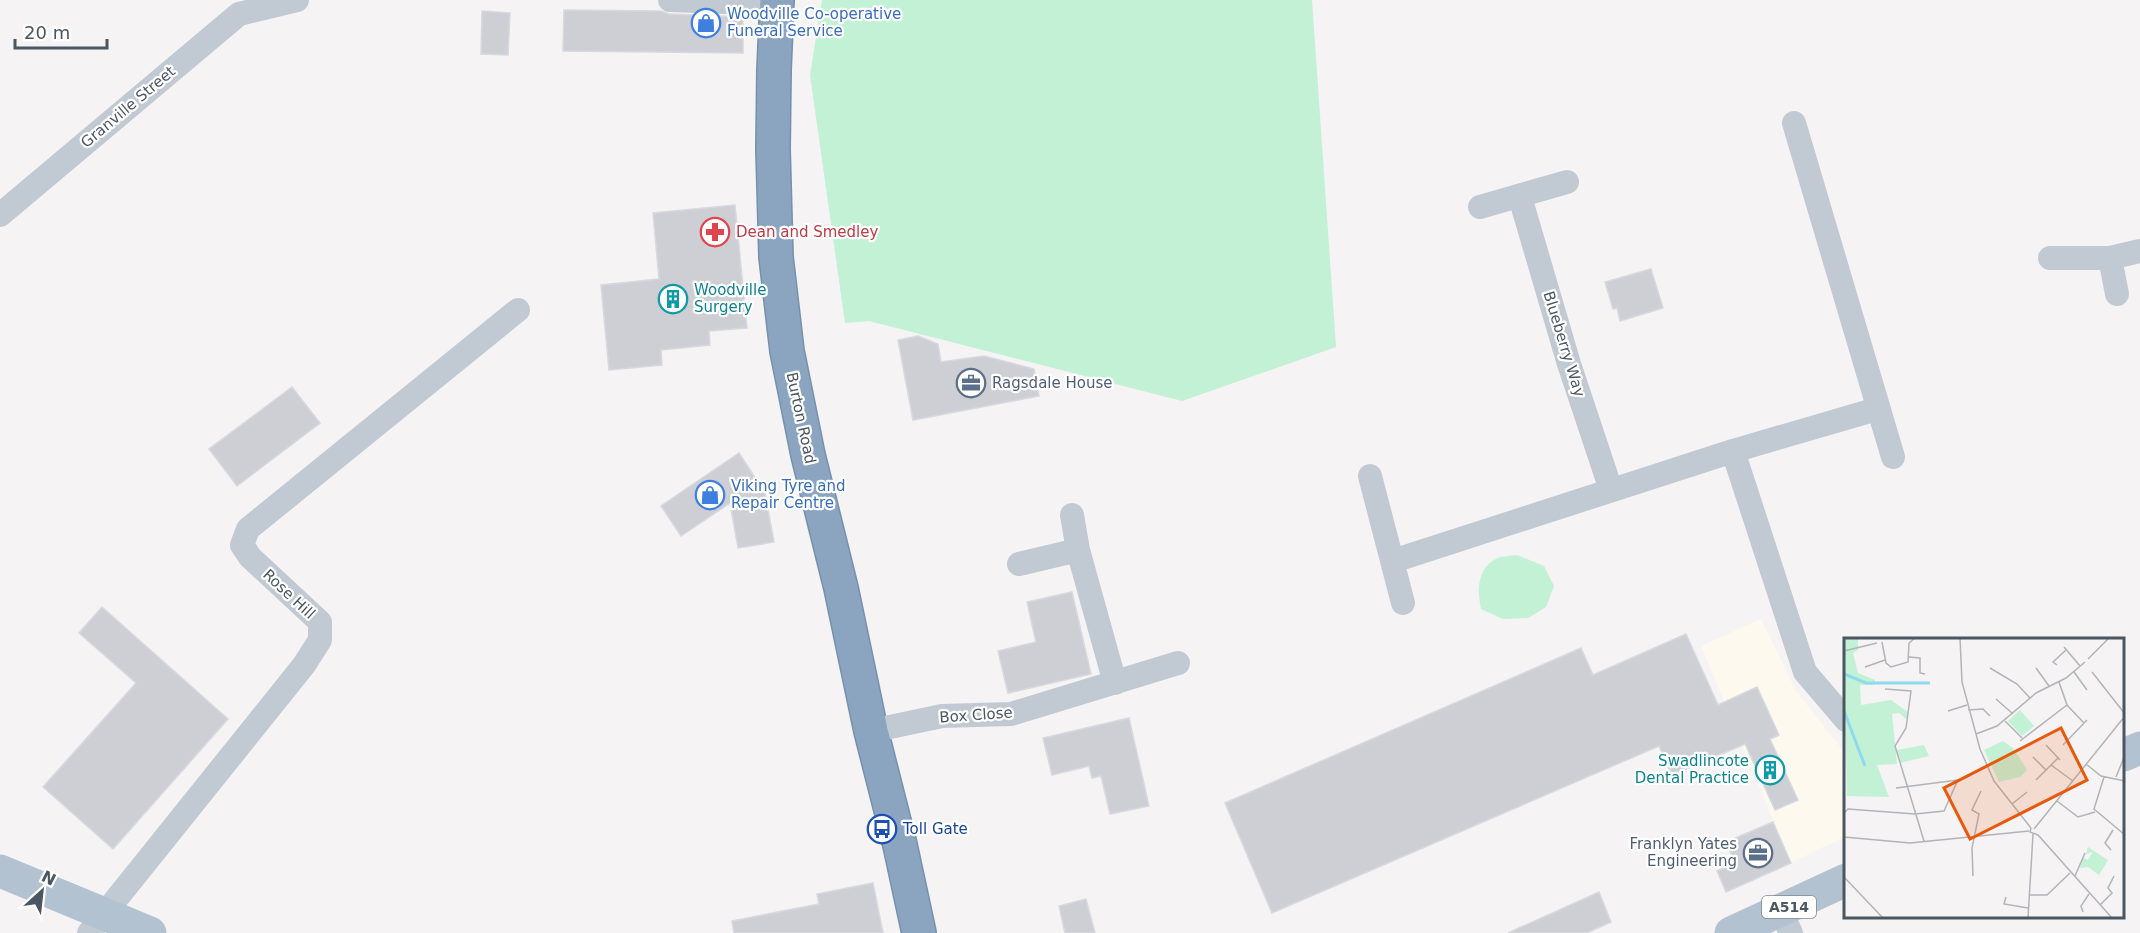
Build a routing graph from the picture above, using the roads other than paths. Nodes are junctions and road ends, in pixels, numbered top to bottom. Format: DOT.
graph roads {
  1 [pos="297,0"];
  2 [pos="670,0"];
  3 [pos="777,2"];
  4 [pos="1794,123"];
  5 [pos="1567,182"];
  6 [pos="1520,197"];
  7 [pos="1480,207"];
  8 [pos="0,215"];
  9 [pos="2140,251"];
  10 [pos="2050,258"];
  11 [pos="2110,258"];
  12 [pos="2117,294"];
  13 [pos="518,310"];
  14 [pos="1878,409"];
  15 [pos="1733,451"];
  16 [pos="1893,458"];
  17 [pos="1370,476"];
  18 [pos="1611,490"];
  19 [pos="1072,515"];
  20 [pos="1078,550"];
  21 [pos="1392,561"];
  22 [pos="1018,564"];
  23 [pos="1403,603"];
  24 [pos="1178,663"];
  25 [pos="1115,683"];
  26 [pos="1844,718"];
  27 [pos="871,731"];
  28 [pos="2140,747"];
  29 [pos="2125,754"];
  30 [pos="0,871"];
  31 [pos="1844,881"];
  32 [pos="1786,922"];
  33 [pos="97,924"];
  34 [pos="150,933"];
  35 [pos="919,933"];
  36 [pos="1731,933"];
  1 -- 8 [label="street, Granville Street"];
  2 -- 3 [label="street"];
  3 -- 27 [label="highway, Burton Road"];
  4 -- 14 [label="street"];
  5 -- 6 [label="street"];
  6 -- 7 [label="street"];
  6 -- 18 [label="street, Blueberry Way"];
  9 -- 11 [label="street"];
  10 -- 11 [label="street"];
  11 -- 12 [label="street"];
  13 -- 33 [label="street, Rose Hill"];
  14 -- 15 [label="street"];
  14 -- 16 [label="street"];
  15 -- 18 [label="street"];
  15 -- 26 [label="street"];
  17 -- 21 [label="street"];
  18 -- 21 [label="street"];
  19 -- 20 [label="street"];
  20 -- 22 [label="street"];
  20 -- 25 [label="street"];
  21 -- 23 [label="street"];
  24 -- 25 [label="street, Box Close"];
  25 -- 27 [label="street, Box Close"];
  27 -- 35 [label="highway, Burton Road"];
  28 -- 29 [label="main road"];
  30 -- 33 [label="main road"];
  31 -- 32 [label="main road, A514"];
  32 -- 36 [label="main road, A514"];
  33 -- 34 [label="main road"];
}
